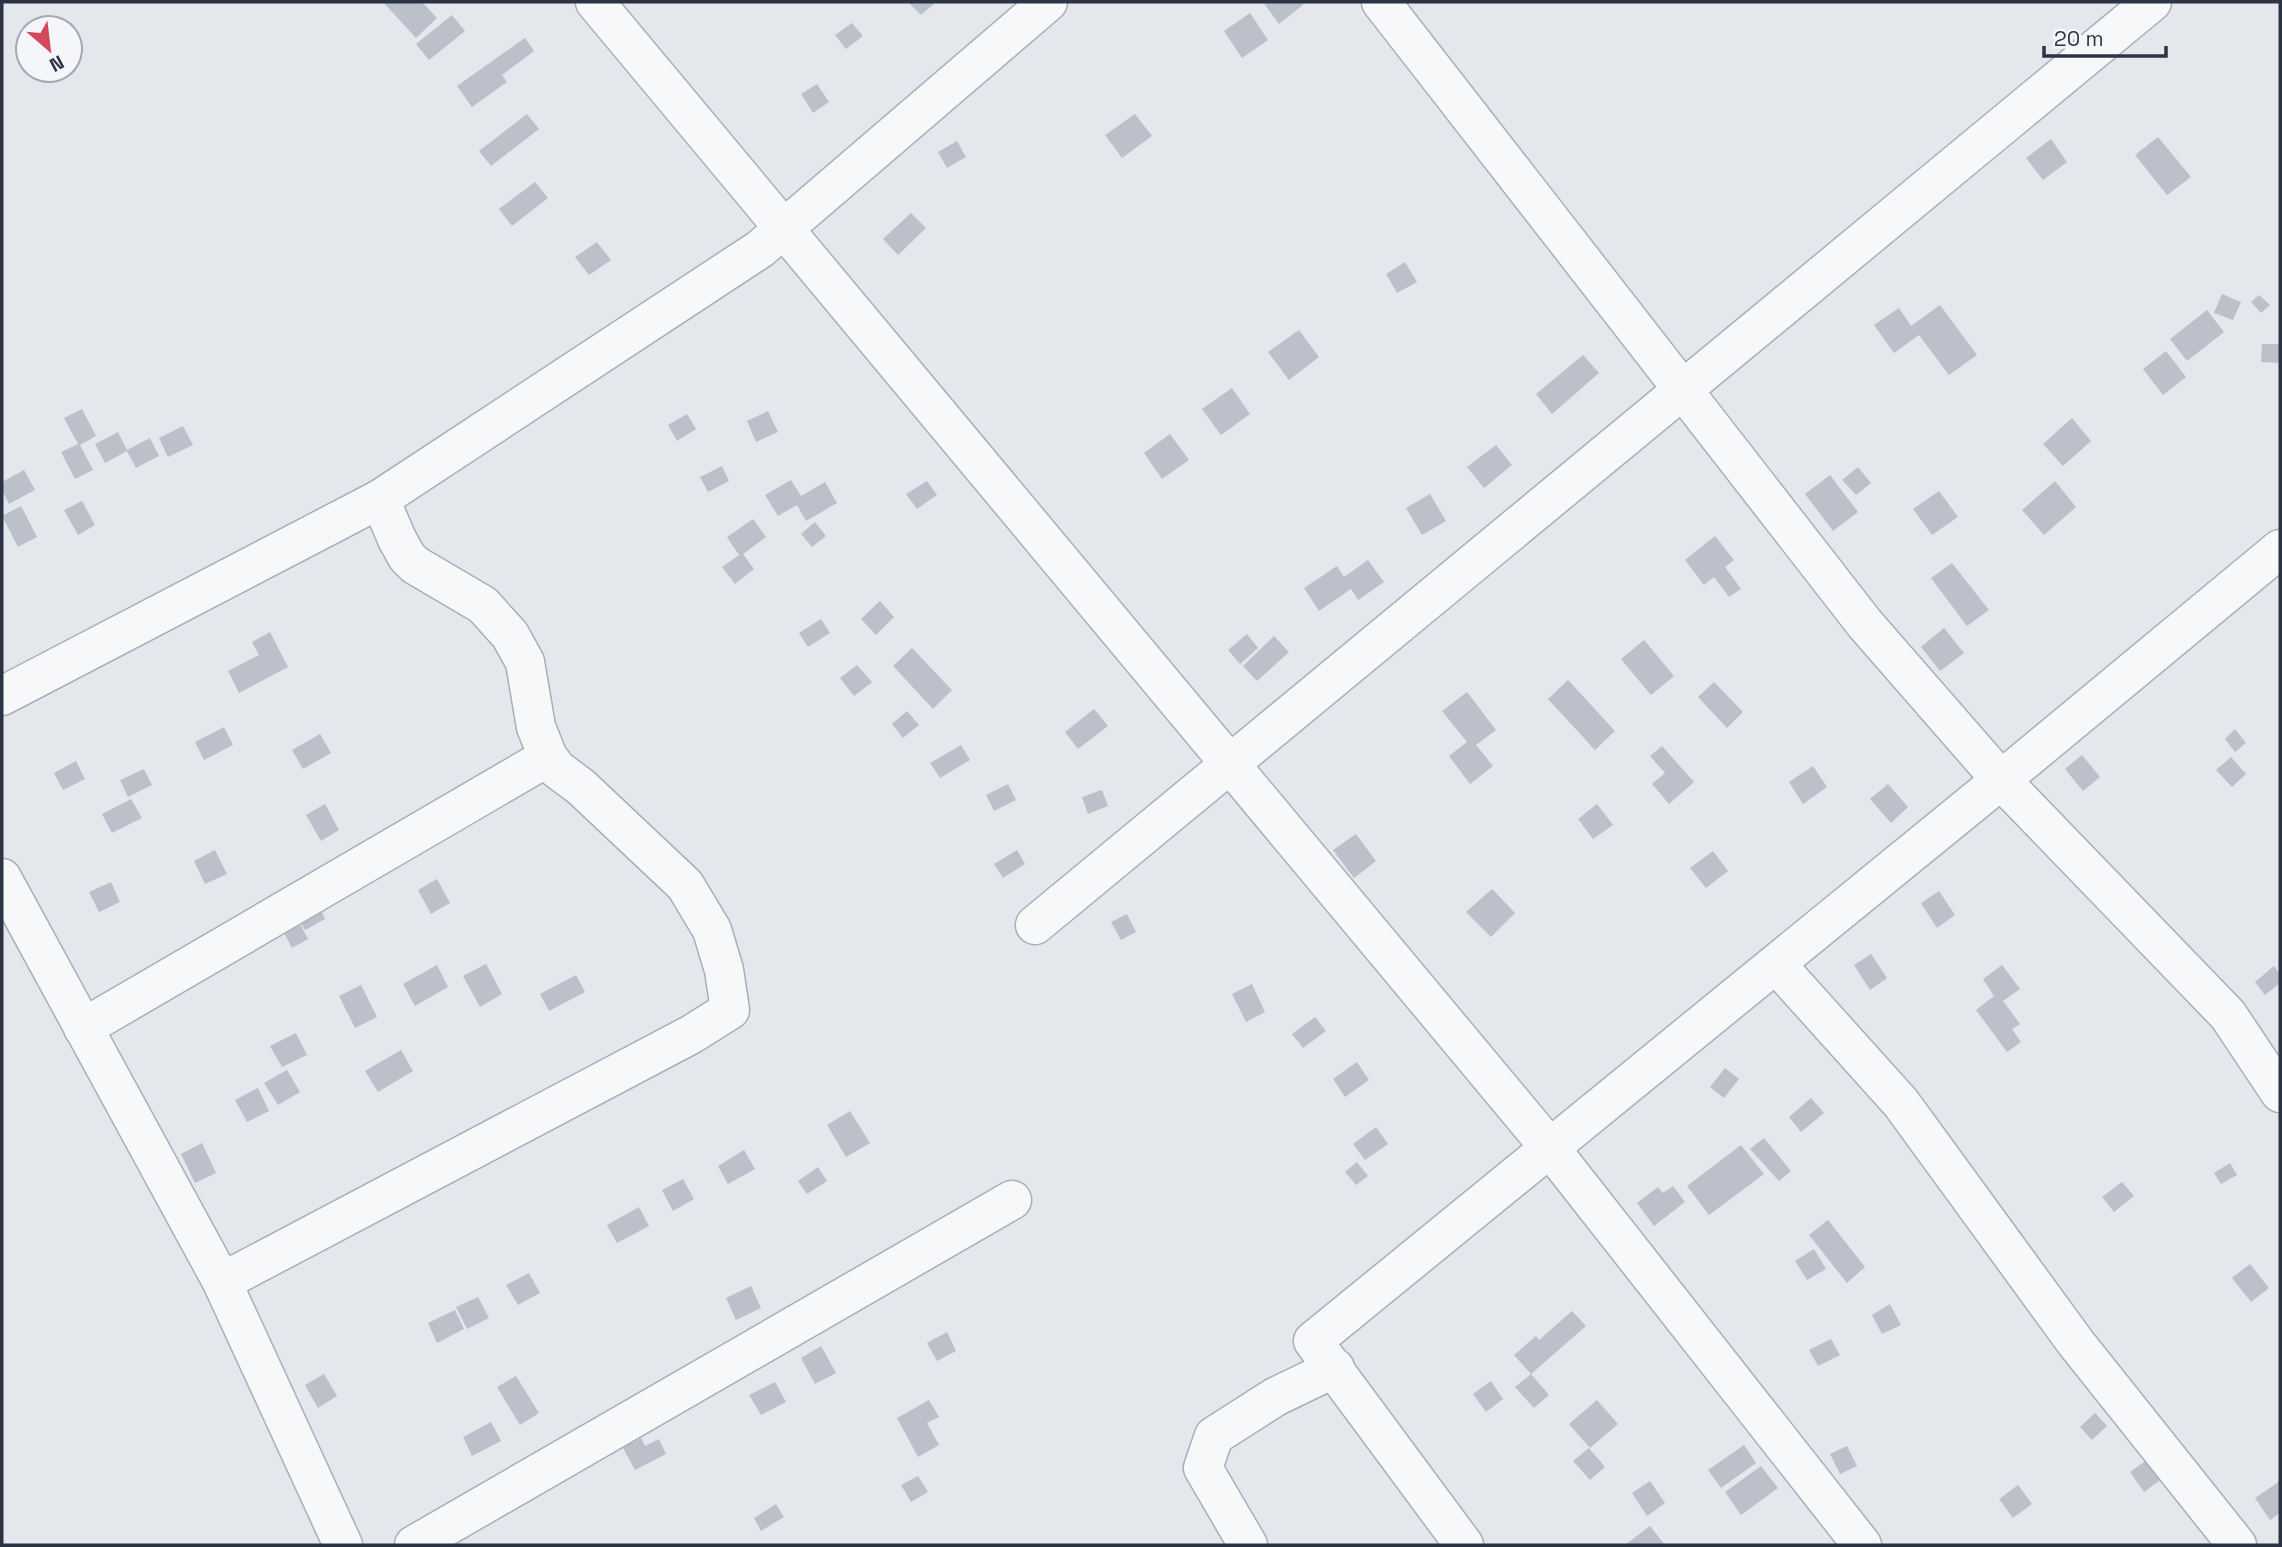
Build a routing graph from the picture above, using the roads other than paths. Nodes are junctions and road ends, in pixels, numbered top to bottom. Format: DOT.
graph roads {
  1 [pos="595,2"];
  2 [pos="1048,2"];
  3 [pos="1381,2"];
  4 [pos="2152,2"];
  5 [pos="784,228"];
  6 [pos="1683,390"];
  7 [pos="380,499"];
  8 [pos="2275,564"];
  9 [pos="2,696"];
  10 [pos="548,757"];
  11 [pos="1231,765"];
  12 [pos="2001,780"];
  13 [pos="2,878"];
  14 [pos="1035,925"];
  15 [pos="1776,964"];
  16 [pos="83,1028"];
  17 [pos="2280,1093"];
  18 [pos="1550,1148"];
  19 [pos="1012,1200"];
  20 [pos="222,1282"];
  21 [pos="1335,1368"];
  22 [pos="343,1545"];
  23 [pos="414,1545"];
  24 [pos="1248,1545"];
  25 [pos="1464,1545"];
  26 [pos="1862,1545"];
  27 [pos="2238,1545"];
  1 -- 5 [label="street"];
  2 -- 5 [label="street"];
  3 -- 6 [label="street"];
  4 -- 6 [label="street"];
  5 -- 7 [label="street"];
  5 -- 11 [label="street"];
  6 -- 11 [label="street"];
  6 -- 12 [label="street"];
  7 -- 9 [label="street"];
  7 -- 10 [label="street"];
  8 -- 12 [label="street"];
  10 -- 16 [label="street"];
  10 -- 20 [label="street"];
  11 -- 14 [label="street"];
  11 -- 18 [label="street"];
  12 -- 15 [label="street"];
  12 -- 17 [label="street"];
  13 -- 16 [label="street"];
  15 -- 18 [label="street"];
  15 -- 27 [label="street"];
  16 -- 20 [label="street"];
  18 -- 21 [label="street"];
  18 -- 26 [label="street"];
  19 -- 23 [label="street"];
  20 -- 22 [label="street"];
  21 -- 24 [label="street"];
  21 -- 25 [label="street"];
}
